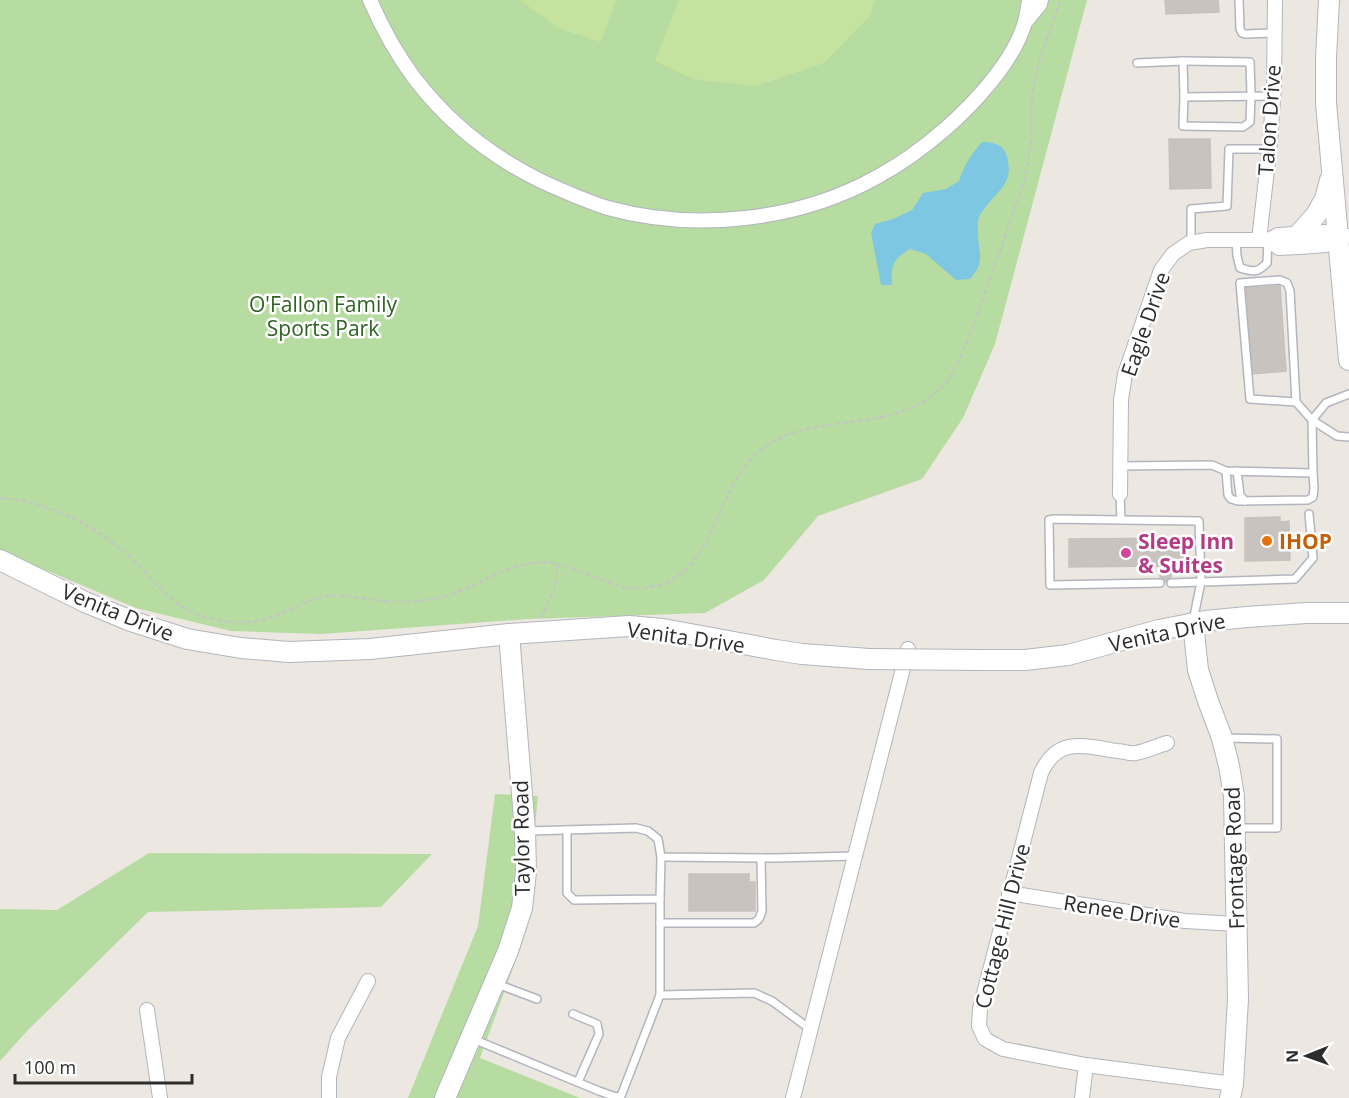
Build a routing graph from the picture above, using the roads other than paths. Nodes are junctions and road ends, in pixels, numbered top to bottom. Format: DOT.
graph roads {
  1 [pos="370,0"];
  2 [pos="1029,0"];
  3 [pos="1041,0"];
  4 [pos="1239,0"];
  5 [pos="1275,0"];
  6 [pos="1329,0"];
  7 [pos="1026,21"];
  8 [pos="1274,33"];
  9 [pos="1183,61"];
  10 [pos="1137,63"];
  11 [pos="1251,95"];
  12 [pos="1273,96"];
  13 [pos="1184,97"];
  14 [pos="1269,149"];
  15 [pos="1332,171"];
  16 [pos="1299,234"];
  17 [pos="1343,236"];
  18 [pos="1236,240"];
  19 [pos="1263,240"];
  20 [pos="1191,243"];
  21 [pos="1253,272"];
  22 [pos="1254,282"];
  23 [pos="1290,301"];
  24 [pos="1281,302"];
  25 [pos="1291,319"];
  26 [pos="1282,320"];
  27 [pos="1292,335"];
  28 [pos="1284,336"];
  29 [pos="1349,360"];
  30 [pos="1349,394"];
  31 [pos="1296,402"];
  32 [pos="1312,420"];
  33 [pos="1349,437"];
  34 [pos="1120,466"];
  35 [pos="1226,471"];
  36 [pos="1238,471"];
  37 [pos="1312,473"];
  38 [pos="1120,494"];
  39 [pos="1245,501"];
  40 [pos="1309,514"];
  41 [pos="1121,520"];
  42 [pos="0,560"];
  43 [pos="1201,582"];
  44 [pos="1160,583"];
  45 [pos="1171,583"];
  46 [pos="1349,613"];
  47 [pos="1193,623"];
  48 [pos="509,634"];
  49 [pos="908,649"];
  50 [pos="1222,738"];
  51 [pos="1167,743"];
  52 [pos="1235,828"];
  53 [pos="567,830"];
  54 [pos="525,831"];
  55 [pos="855,856"];
  56 [pos="661,857"];
  57 [pos="761,858"];
  58 [pos="1009,893"];
  59 [pos="660,899"];
  60 [pos="660,923"];
  61 [pos="1236,924"];
  62 [pos="368,981"];
  63 [pos="494,983"];
  64 [pos="660,995"];
  65 [pos="537,999"];
  66 [pos="147,1010"];
  67 [pos="573,1014"];
  68 [pos="810,1029"];
  69 [pos="471,1038"];
  70 [pos="1086,1065"];
  71 [pos="578,1082"];
  72 [pos="1231,1091"];
  73 [pos="160,1098"];
  74 [pos="329,1098"];
  75 [pos="445,1098"];
  76 [pos="793,1098"];
  77 [pos="1082,1098"];
  1 -- 7 [label="street"];
  2 -- 7 [label="street"];
  3 -- 7 [label="street"];
  4 -- 8 [label="lane"];
  5 -- 8 [label="street, Talon Drive"];
  6 -- 15 [label="street"];
  8 -- 12 [label="street, Talon Drive"];
  9 -- 10 [label="lane"];
  9 -- 11 [label="lane"];
  9 -- 13 [label="lane"];
  11 -- 12 [label="lane"];
  11 -- 13 [label="lane"];
  11 -- 13 [label="lane"];
  12 -- 14 [label="street, Talon Drive"];
  14 -- 19 [label="street, Talon Drive"];
  14 -- 20 [label="lane"];
  15 -- 16 [label="street"];
  15 -- 17 [label="street"];
  16 -- 17 [label="street"];
  16 -- 19 [label="street"];
  17 -- 19 [label="street"];
  17 -- 29 [label="street"];
  18 -- 19 [label="street"];
  18 -- 20 [label="street"];
  18 -- 21 [label="lane"];
  19 -- 21 [label="lane"];
  20 -- 34 [label="street, Eagle Drive"];
  21 -- 22 [label="lane"];
  22 -- 23 [label="lane"];
  22 -- 31 [label="lane"];
  23 -- 24 [label="lane"];
  23 -- 25 [label="lane"];
  25 -- 26 [label="lane"];
  25 -- 27 [label="lane"];
  27 -- 28 [label="lane"];
  27 -- 31 [label="lane"];
  30 -- 32 [label="lane"];
  31 -- 32 [label="lane"];
  32 -- 33 [label="lane"];
  32 -- 37 [label="lane"];
  34 -- 35 [label="lane"];
  34 -- 38 [label="street, Eagle Drive"];
  35 -- 36 [label="lane"];
  35 -- 39 [label="lane"];
  36 -- 37 [label="lane"];
  36 -- 39 [label="lane"];
  37 -- 39 [label="lane"];
  38 -- 41 [label="lane"];
  40 -- 43 [label="lane"];
  41 -- 43 [label="lane"];
  41 -- 44 [label="lane"];
  42 -- 48 [label="street, Venita Drive"];
  43 -- 45 [label="lane"];
  43 -- 47 [label="lane"];
  46 -- 47 [label="street, Venita Drive"];
  47 -- 48 [label="street, Venita Drive, bridge"];
  47 -- 50 [label="street, Frontage Road"];
  48 -- 54 [label="street, Taylor Road"];
  49 -- 55 [label="street"];
  50 -- 52 [label="street, Frontage Road"];
  50 -- 52 [label="lane"];
  51 -- 58 [label="street, Cottage Hill Drive"];
  52 -- 61 [label="street, Frontage Road"];
  53 -- 54 [label="lane"];
  53 -- 56 [label="lane"];
  53 -- 59 [label="lane"];
  54 -- 63 [label="street, Taylor Road"];
  55 -- 57 [label="lane"];
  55 -- 68 [label="street"];
  56 -- 57 [label="lane"];
  56 -- 59 [label="lane"];
  57 -- 60 [label="lane"];
  58 -- 61 [label="street, Renee Drive"];
  58 -- 70 [label="street, Cottage Hill Drive"];
  59 -- 60 [label="lane"];
  60 -- 64 [label="lane"];
  61 -- 72 [label="street, Frontage Road"];
  62 -- 74 [label="street"];
  63 -- 65 [label="lane"];
  63 -- 69 [label="street, Taylor Road"];
  64 -- 68 [label="lane"];
  64 -- 71 [label="lane"];
  66 -- 73 [label="street"];
  67 -- 71 [label="lane"];
  68 -- 76 [label="street"];
  69 -- 71 [label="lane"];
  69 -- 75 [label="street, Taylor Road"];
  70 -- 72 [label="street, Cottage Hill Drive"];
  70 -- 77 [label="street"];
}
